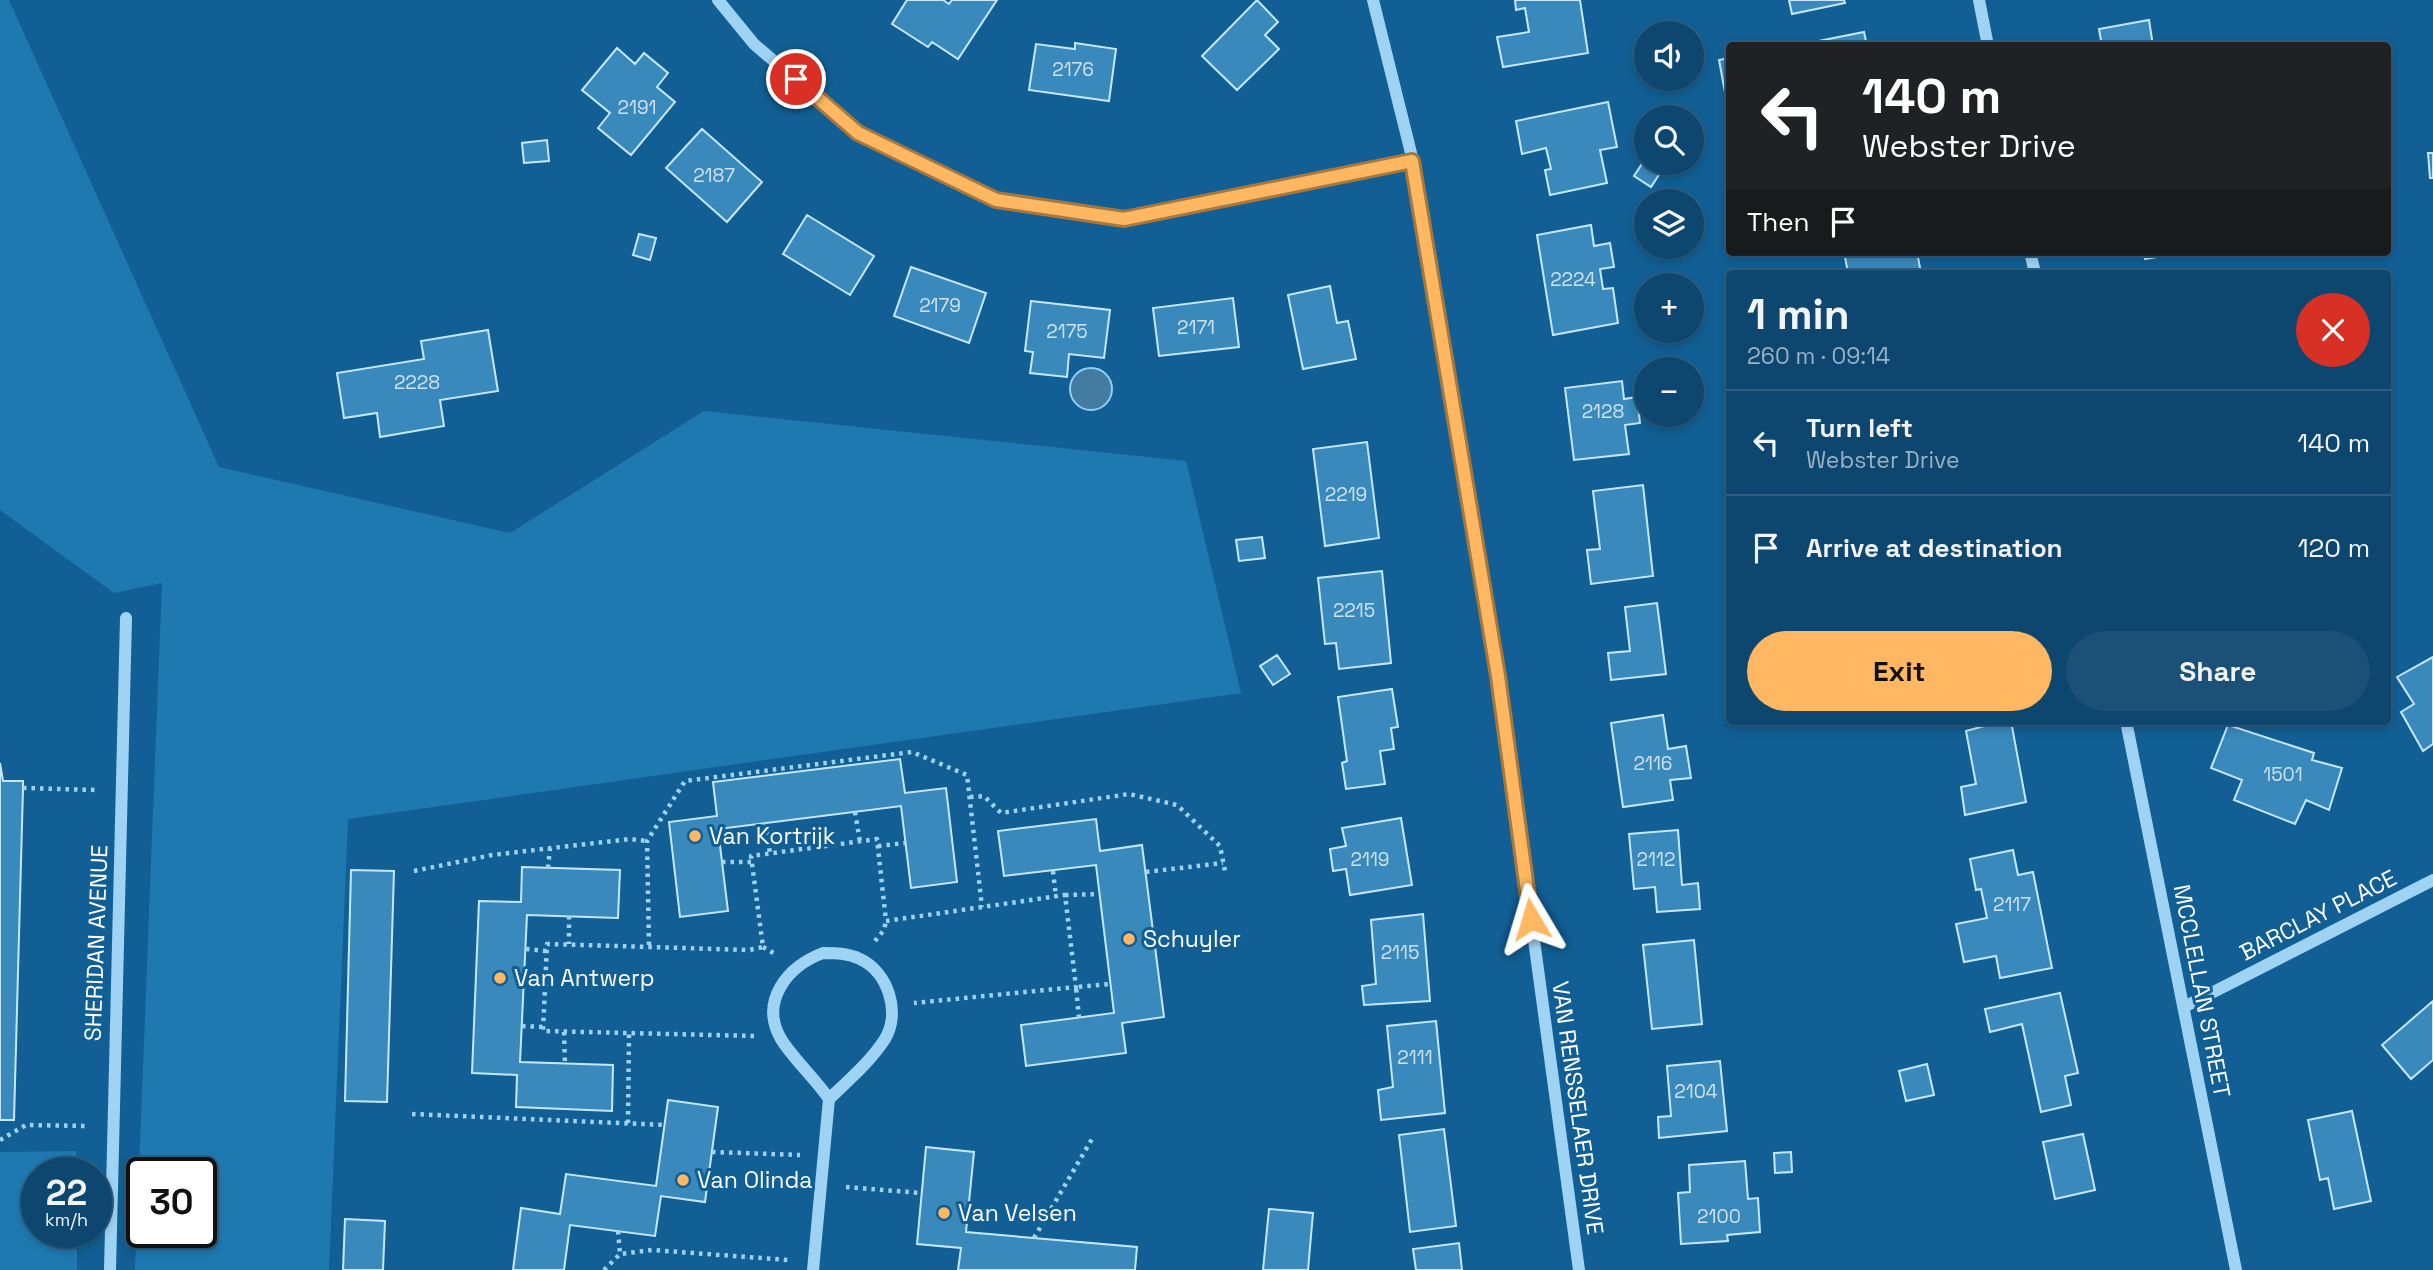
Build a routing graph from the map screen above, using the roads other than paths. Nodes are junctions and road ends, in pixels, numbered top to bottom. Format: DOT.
graph roads {
  1 [pos="718,0"];
  2 [pos="1373,0"];
  3 [pos="1979,0"];
  4 [pos="1987,42"];
  5 [pos="1412,161"];
  6 [pos="126,618"];
  7 [pos="2127,725"];
  8 [pos="2433,880"];
  9 [pos="2185,1007"];
  10 [pos="829,1099"];
  11 [pos="813,1266"];
  12 [pos="110,1270"];
  13 [pos="1579,1270"];
  14 [pos="2236,1270"];
  1 -- 5 [label="street"];
  2 -- 5 [label="street, VAN RENSSELAER DRIVE"];
  3 -- 4 [label="street"];
  5 -- 13 [label="street, VAN RENSSELAER DRIVE"];
  6 -- 12 [label="street, SHERIDAN AVENUE"];
  7 -- 9 [label="street, MCCLELLAN STREET"];
  8 -- 9 [label="street, BARCLAY PLACE"];
  9 -- 14 [label="street, MCCLELLAN STREET"];
  10 -- 10 [label="street"];
  10 -- 11 [label="street"];
}
